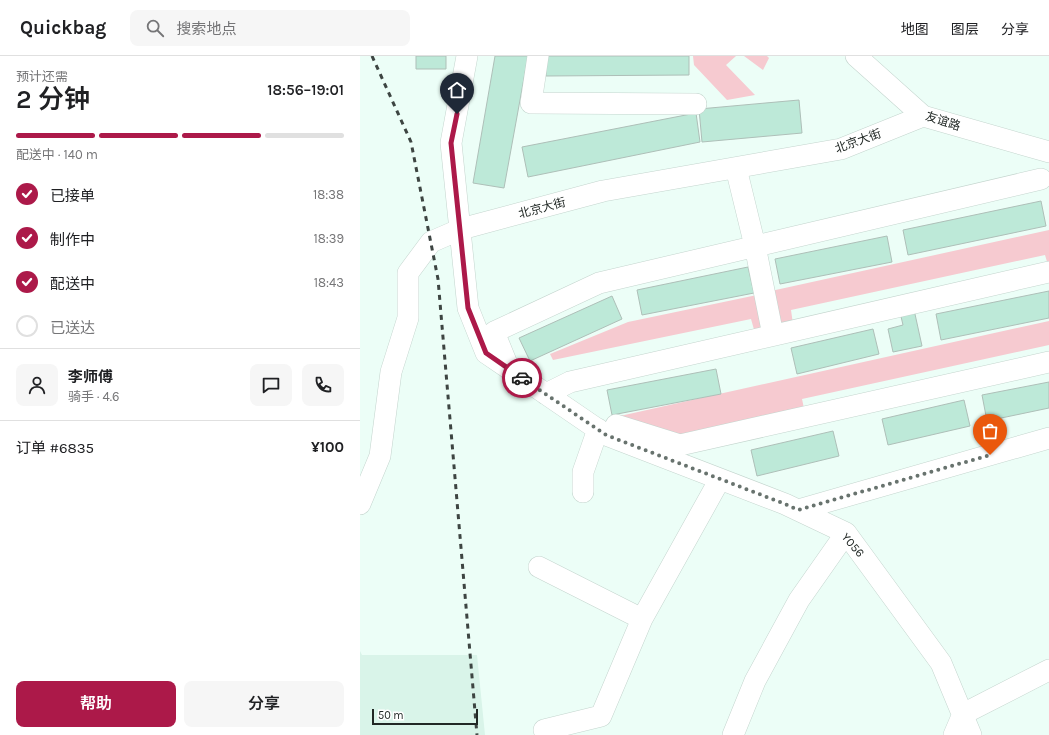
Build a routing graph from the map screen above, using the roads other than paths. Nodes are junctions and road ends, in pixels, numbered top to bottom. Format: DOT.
graph roads {
  1 [pos="467,56"];
  2 [pos="538,56"];
  3 [pos="856,56"];
  4 [pos="696,104"];
  5 [pos="923,116"];
  6 [pos="1049,152"];
  7 [pos="736,168"];
  8 [pos="1041,179"];
  9 [pos="461,230"];
  10 [pos="754,246"];
  11 [pos="1049,272"];
  12 [pos="773,335"];
  13 [pos="1049,362"];
  14 [pos="509,369"];
  15 [pos="551,391"];
  16 [pos="598,430"];
  17 [pos="1049,438"];
  18 [pos="720,479"];
  19 [pos="583,492"];
  20 [pos="360,504"];
  21 [pos="798,510"];
  22 [pos="846,533"];
  23 [pos="538,568"];
  24 [pos="642,619"];
  25 [pos="1049,670"];
  26 [pos="963,714"];
  27 [pos="544,730"];
  28 [pos="732,735"];
  29 [pos="954,735"];
  30 [pos="971,735"];
  1 -- 9 [label="street"];
  2 -- 4 [label="street"];
  3 -- 5 [label="street, 友谊路"];
  5 -- 6 [label="street, 友谊路"];
  5 -- 7 [label="street, 北京大街"];
  7 -- 9 [label="street, 北京大街"];
  7 -- 10 [label="street"];
  8 -- 10 [label="street"];
  9 -- 14 [label="street, Y056 / Y056"];
  9 -- 20 [label="street, 北京大街"];
  10 -- 12 [label="street"];
  10 -- 14 [label="street"];
  11 -- 12 [label="street"];
  12 -- 15 [label="street"];
  13 -- 15 [label="street"];
  14 -- 15 [label="street, Y056 / Y056"];
  15 -- 16 [label="street, Y056 / Y056"];
  16 -- 18 [label="street, Y056 / Y056"];
  16 -- 19 [label="street"];
  17 -- 21 [label="street"];
  18 -- 21 [label="street, Y056 / Y056"];
  18 -- 24 [label="street"];
  21 -- 22 [label="street, Y056 / Y056"];
  22 -- 26 [label="street, Y056 / Y056"];
  22 -- 28 [label="street"];
  23 -- 24 [label="street"];
  24 -- 27 [label="street"];
  25 -- 26 [label="street"];
  26 -- 29 [label="street"];
  26 -- 30 [label="street, Y056 / Y056"];
}
